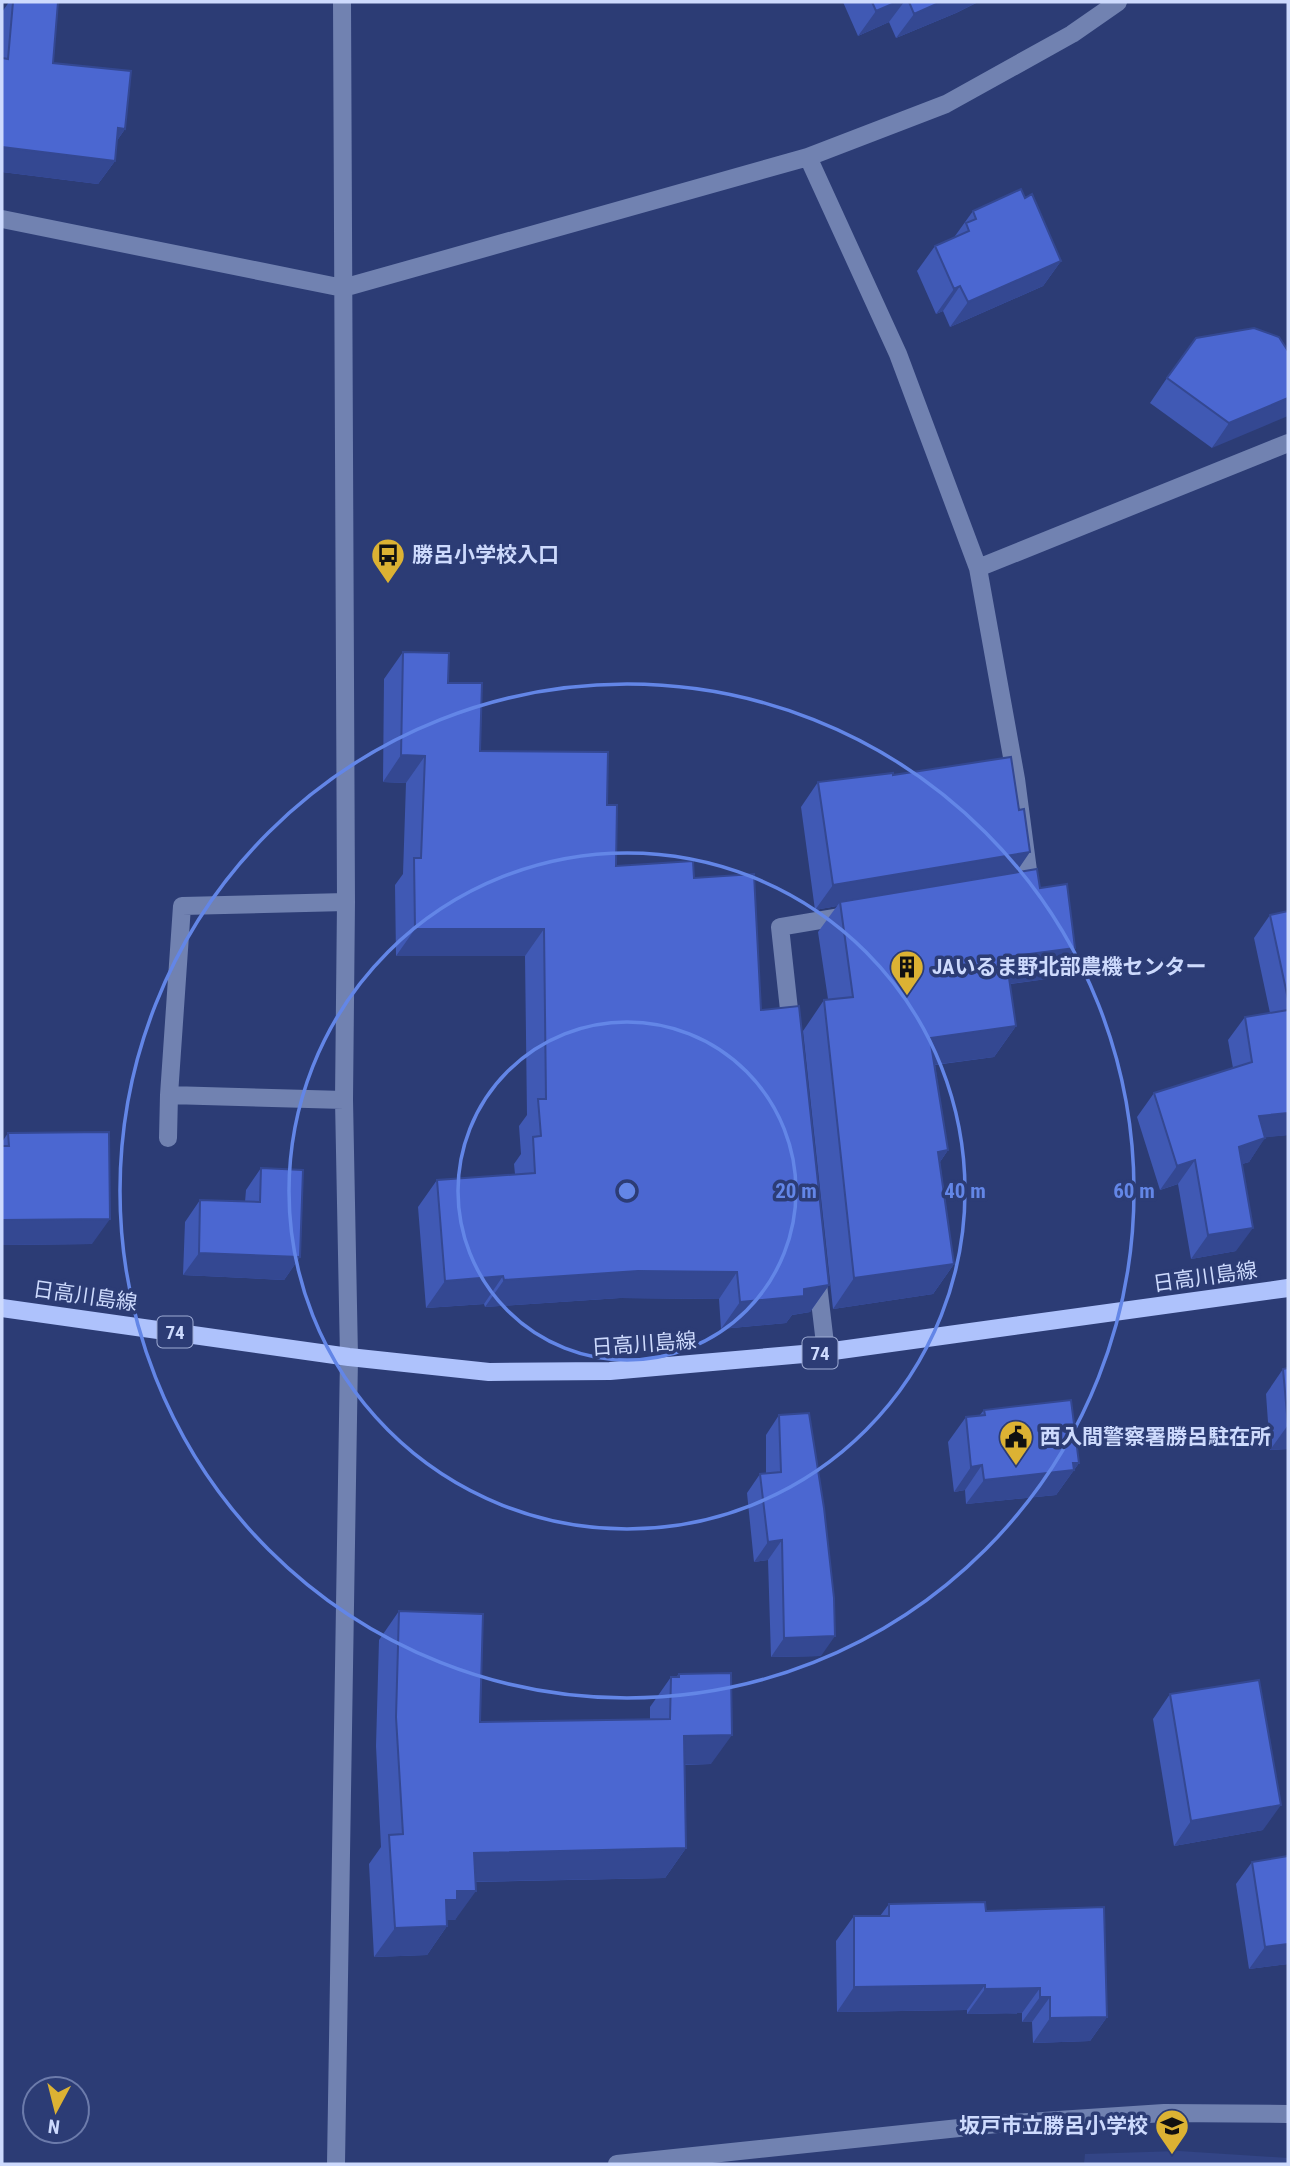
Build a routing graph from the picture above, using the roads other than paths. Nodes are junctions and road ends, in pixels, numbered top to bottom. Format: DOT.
graph roads {
  1 [pos="342,2"];
  2 [pos="1118,2"];
  3 [pos="808,157"];
  4 [pos="2,219"];
  5 [pos="343,288"];
  6 [pos="1288,443"];
  7 [pos="978,568"];
  8 [pos="1003,890"];
  9 [pos="346,902"];
  10 [pos="872,912"];
  11 [pos="793,1050"];
  12 [pos="169,1095"];
  13 [pos="344,1100"];
  14 [pos="168,1138"];
  15 [pos="815,1256"];
  16 [pos="1288,1288"];
  17 [pos="2,1308"];
  18 [pos="826,1352"];
  19 [pos="349,1357"];
  20 [pos="1288,2114"];
  21 [pos="336,2164"];
  22 [pos="617,2164"];
  1 -- 5 [label="street"];
  2 -- 3 [label="street"];
  3 -- 5 [label="street"];
  3 -- 7 [label="street"];
  4 -- 5 [label="street"];
  5 -- 9 [label="street"];
  6 -- 7 [label="street"];
  7 -- 8 [label="street"];
  9 -- 12 [label="street"];
  9 -- 13 [label="street"];
  10 -- 11 [label="street"];
  12 -- 13 [label="street"];
  12 -- 14 [label="street"];
  13 -- 19 [label="street"];
  15 -- 18 [label="street"];
  16 -- 18 [label="main road, 日高川島線 / 74"];
  17 -- 19 [label="main road, 日高川島線 / 74"];
  18 -- 19 [label="main road, 日高川島線 / 74"];
  19 -- 21 [label="street"];
  20 -- 22 [label="street"];
}
